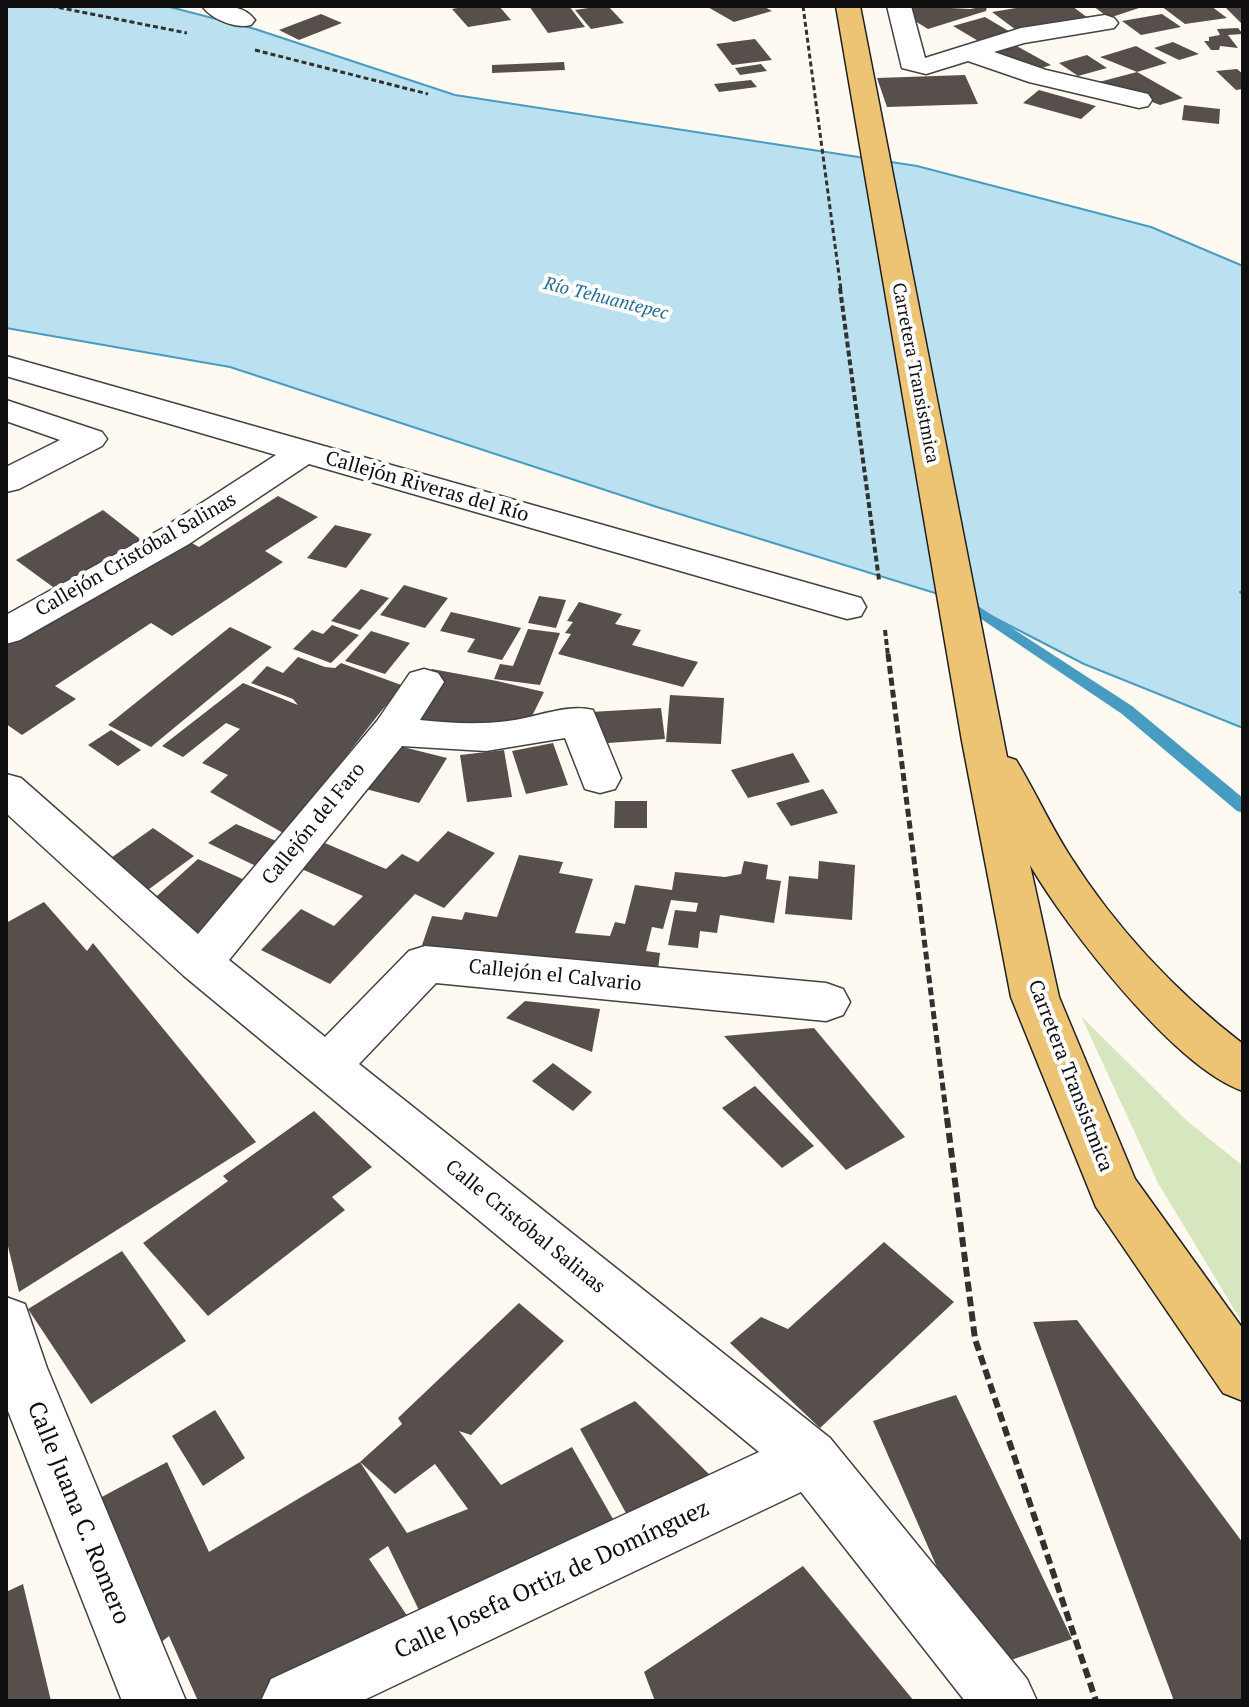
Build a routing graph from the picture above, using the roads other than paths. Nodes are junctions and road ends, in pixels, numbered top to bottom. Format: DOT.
graph roads {
  1 [pos="214,6"];
  2 [pos="848,6"];
  3 [pos="899,6"];
  4 [pos="242,20"];
  5 [pos="1105,23"];
  6 [pos="968,52"];
  7 [pos="1139,100"];
  8 [pos="6,366"];
  9 [pos="6,410"];
  10 [pos="304,452"];
  11 [pos="6,481"];
  12 [pos="847,607"];
  13 [pos="6,631"];
  14 [pos="424,682"];
  15 [pos="980,723"];
  16 [pos="392,731"];
  17 [pos="600,778"];
  18 [pos="6,789"];
  19 [pos="200,963"];
  20 [pos="826,1002"];
  21 [pos="327,1066"];
  22 [pos="1243,1071"];
  23 [pos="6,1322"];
  24 [pos="1243,1375"];
  25 [pos="810,1458"];
  26 [pos="154,1701"];
  27 [pos="293,1701"];
  28 [pos="1005,1701"];
  1 -- 4 [label="street"];
  2 -- 15 [label="main road, Carretera Transistmica"];
  3 -- 6 [label="street"];
  5 -- 6 [label="street"];
  6 -- 7 [label="street"];
  8 -- 10 [label="street, Callejón Riveras del Río"];
  9 -- 11 [label="street"];
  10 -- 12 [label="street, Callejón Riveras del Río"];
  10 -- 13 [label="street, Callejón Cristóbal Salinas"];
  14 -- 16 [label="street, Callejón del Faro"];
  15 -- 22 [label="main road, Carretera Transistmica"];
  15 -- 24 [label="main road, Carretera Transistmica"];
  16 -- 17 [label="street"];
  16 -- 19 [label="street, Callejón del Faro"];
  18 -- 19 [label="street, Calle Cristóbal Salinas"];
  19 -- 21 [label="street, Calle Cristóbal Salinas"];
  20 -- 21 [label="street, Callejón el Calvario"];
  21 -- 25 [label="street, Calle Cristóbal Salinas"];
  23 -- 26 [label="street, Calle Juana C. Romero"];
  25 -- 27 [label="street, Calle Josefa Ortiz de Domínguez"];
  25 -- 28 [label="street, Calle Cristóbal Salinas"];
}
